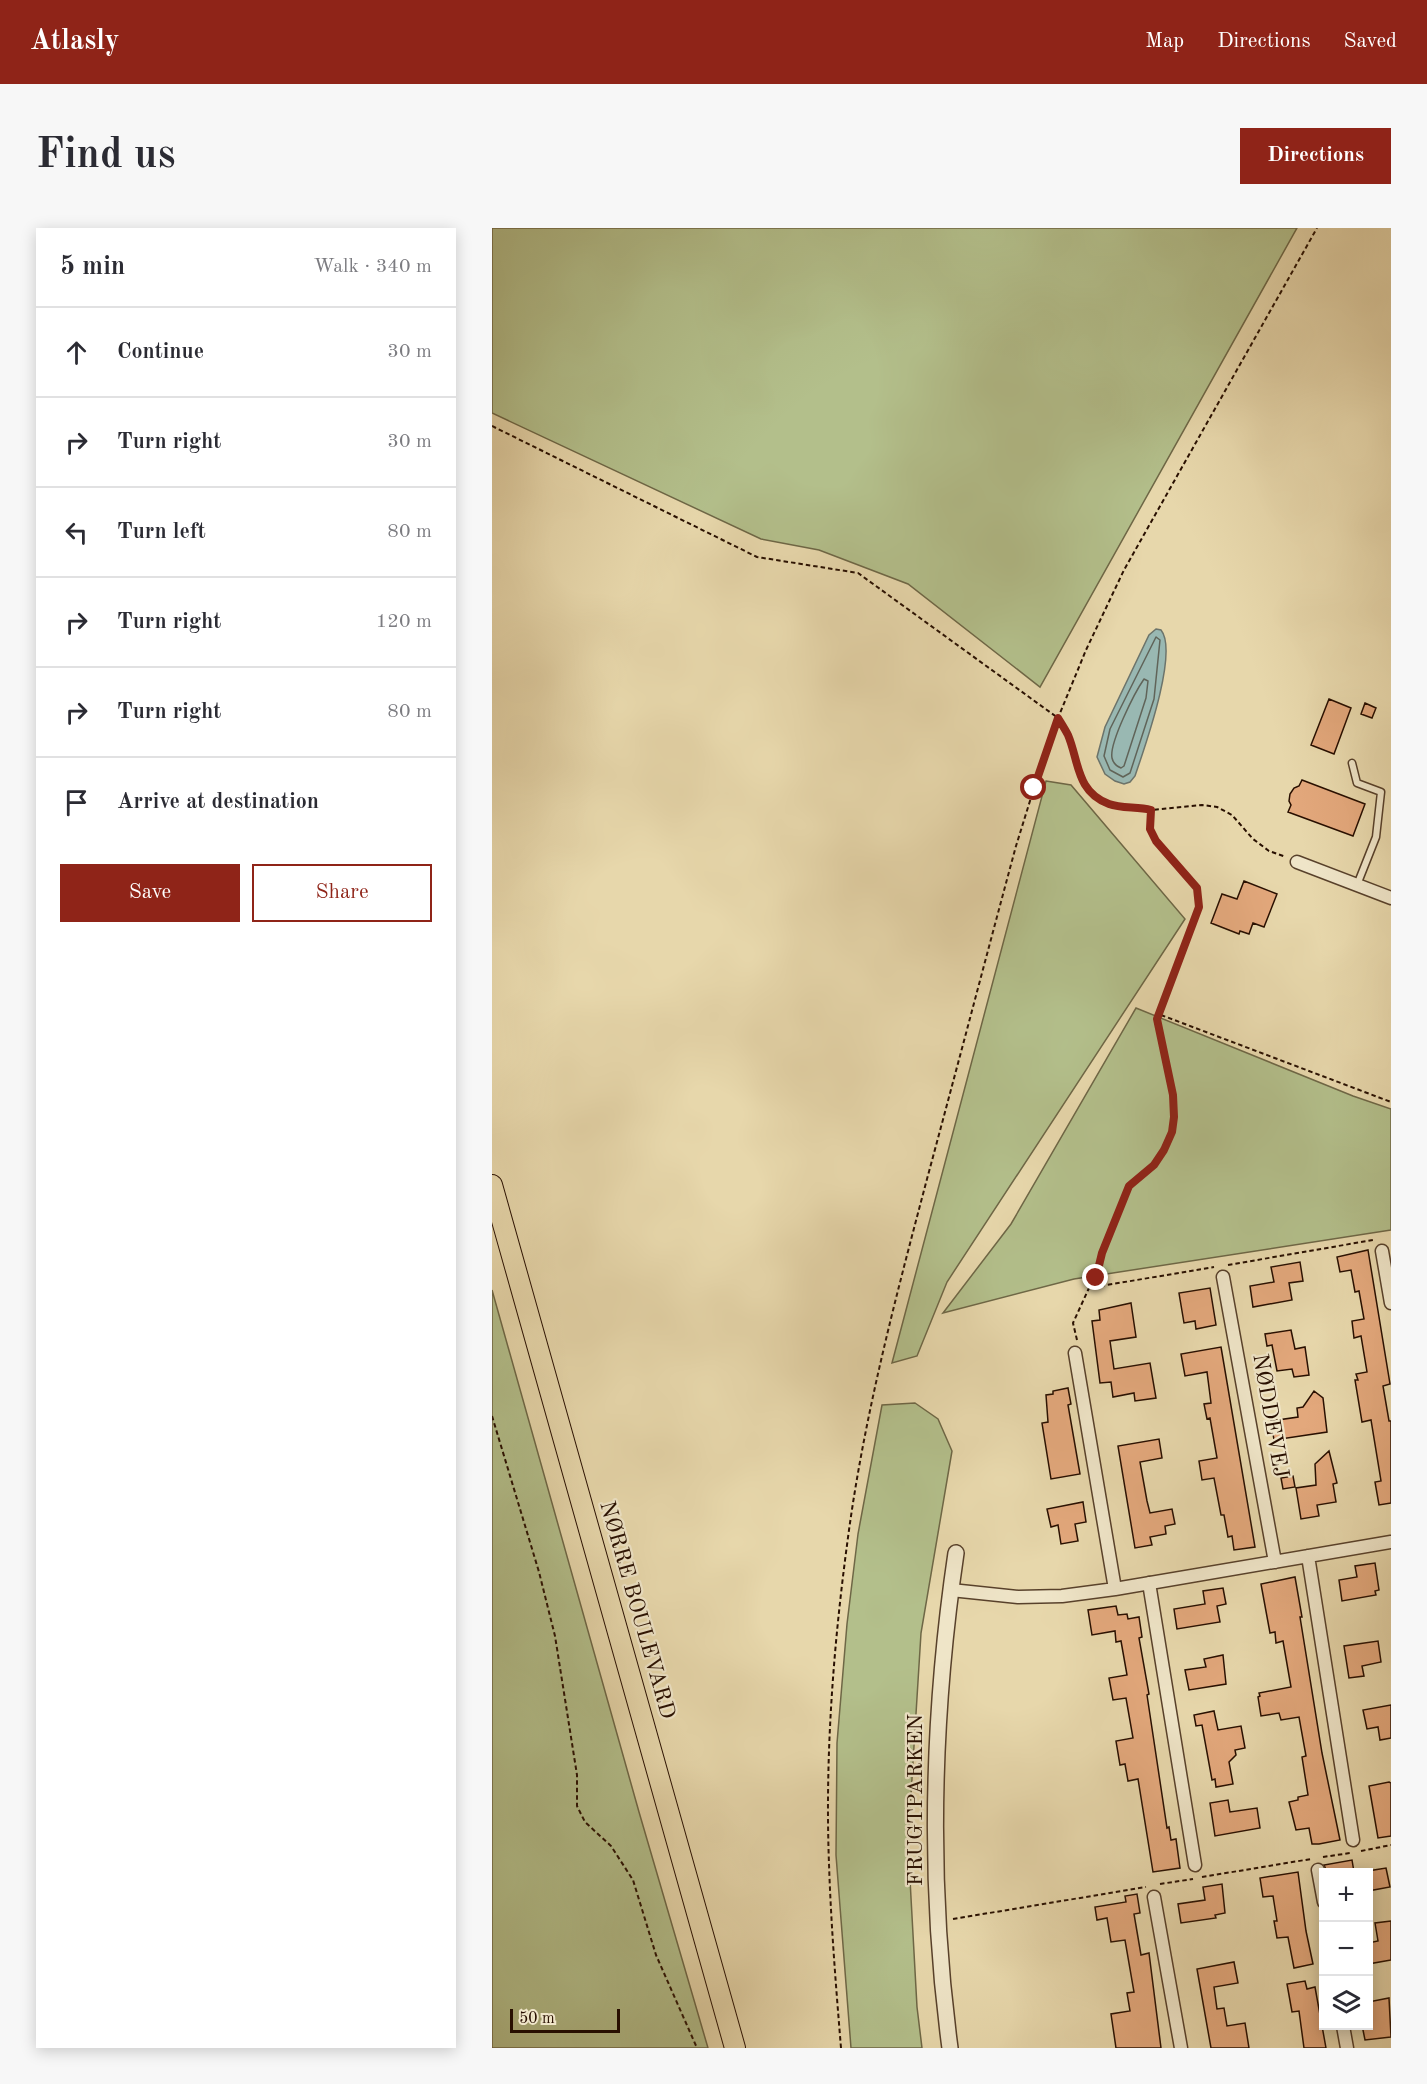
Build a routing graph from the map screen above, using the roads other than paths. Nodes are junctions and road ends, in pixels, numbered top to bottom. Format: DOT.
graph roads {
  1 [pos="1352,763"];
  2 [pos="1297,862"];
  3 [pos="1357,885"];
  4 [pos="1391,898"];
  5 [pos="492,1185"];
  6 [pos="1382,1251"];
  7 [pos="1223,1277"];
  8 [pos="1391,1303"];
  9 [pos="1075,1353"];
  10 [pos="1391,1542"];
  11 [pos="956,1553"];
  12 [pos="1308,1556"];
  13 [pos="1275,1562"];
  14 [pos="1149,1583"];
  15 [pos="1115,1589"];
  16 [pos="951,1590"];
  17 [pos="1353,1840"];
  18 [pos="1195,1865"];
  19 [pos="1318,1870"];
  20 [pos="1319,1876"];
  21 [pos="1154,1897"];
  22 [pos="1344,2030"];
  23 [pos="735,2048"];
  24 [pos="950,2048"];
  25 [pos="1181,2048"];
  26 [pos="1347,2048"];
  1 -- 3 [label="lane"];
  2 -- 3 [label="street"];
  3 -- 4 [label="street"];
  5 -- 23 [label="highway, NØRRE BOULEVARD"];
  6 -- 8 [label="street"];
  7 -- 13 [label="street, NØDDEVEJ"];
  9 -- 15 [label="street"];
  10 -- 12 [label="street"];
  11 -- 16 [label="street, FRUGTPARKEN"];
  12 -- 13 [label="street"];
  12 -- 17 [label="street"];
  13 -- 14 [label="street"];
  14 -- 15 [label="street"];
  14 -- 18 [label="street"];
  15 -- 16 [label="street"];
  16 -- 24 [label="street, FRUGTPARKEN"];
  19 -- 20 [label="street"];
  21 -- 25 [label="street"];
  22 -- 26 [label="street"];
}
